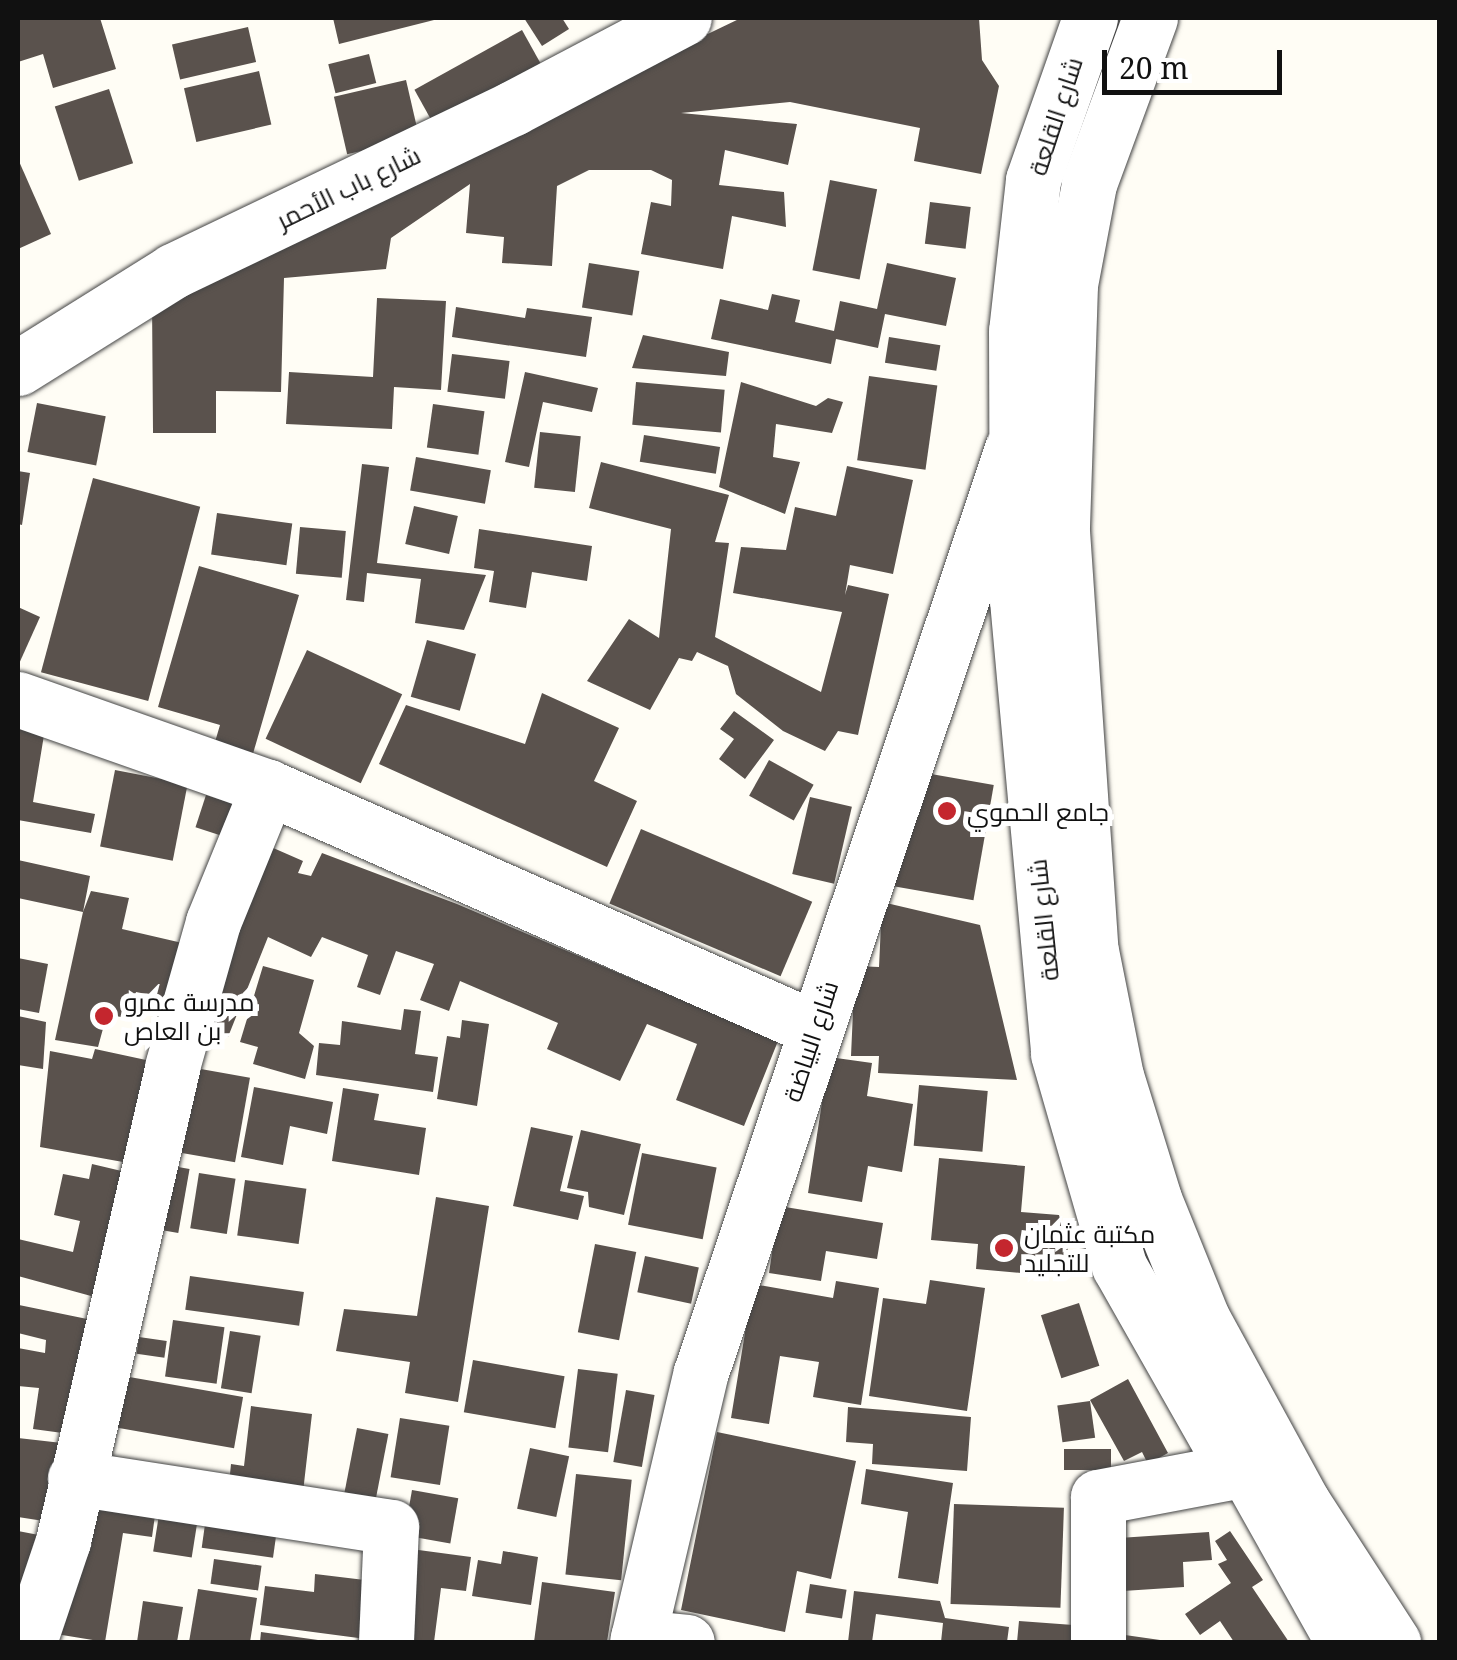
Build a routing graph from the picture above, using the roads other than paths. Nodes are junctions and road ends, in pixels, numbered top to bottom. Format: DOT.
graph roads {
  1 [pos="684,18"];
  2 [pos="1090,18"];
  3 [pos="1150,18"];
  4 [pos="18,368"];
  5 [pos="1012,449"];
  6 [pos="18,699"];
  7 [pos="268,787"];
  8 [pos="814,1028"];
  9 [pos="1246,1469"];
  10 [pos="76,1478"];
  11 [pos="654,1640"];
  12 [pos="29,1642"];
  13 [pos="386,1642"];
  14 [pos="1098,1642"];
  15 [pos="1343,1642"];
  16 [pos="1394,1642"];
  1 -- 4 [label="street, شارع باب الأحمر"];
  2 -- 5 [label="street, شارع القلعة"];
  3 -- 16 [label="street"];
  5 -- 8 [label="street, شارع البياضة"];
  5 -- 9 [label="street, شارع القلعة"];
  6 -- 7 [label="street"];
  7 -- 8 [label="street"];
  7 -- 10 [label="street"];
  8 -- 11 [label="street, شارع البياضة"];
  9 -- 14 [label="street"];
  9 -- 15 [label="street, شارع القلعة"];
  10 -- 12 [label="street"];
  10 -- 13 [label="street"];
}
